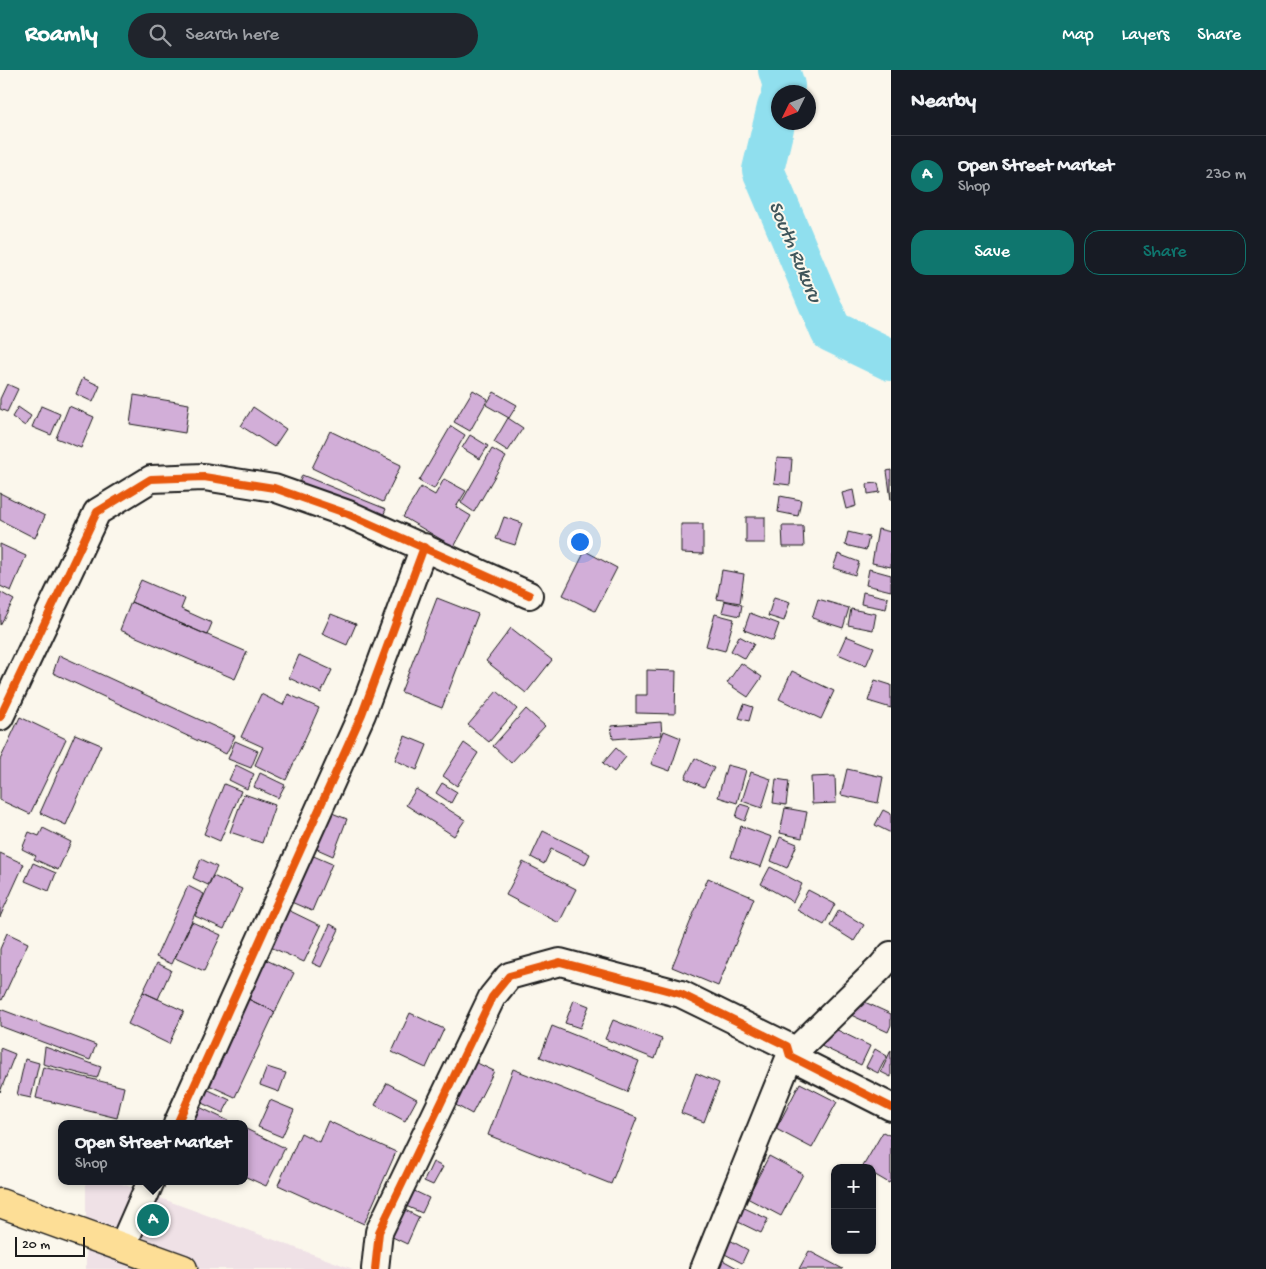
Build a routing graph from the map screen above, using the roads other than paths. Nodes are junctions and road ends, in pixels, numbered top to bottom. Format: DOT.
graph roads {
  1 [pos="424,547"];
  2 [pos="529,595"];
  3 [pos="0,717"];
  4 [pos="891,955"];
  5 [pos="790,1056"];
  6 [pos="891,1107"];
  7 [pos="179,1120"];
  8 [pos="149,1185"];
  9 [pos="0,1203"];
  10 [pos="122,1247"];
  11 [pos="183,1269"];
  12 [pos="375,1269"];
  13 [pos="704,1269"];
  1 -- 2 [label="street"];
  1 -- 3 [label="street"];
  1 -- 7 [label="street"];
  4 -- 5 [label="street"];
  5 -- 6 [label="street"];
  5 -- 12 [label="street"];
  5 -- 13 [label="street"];
  8 -- 10 [label="street"];
  9 -- 10 [label="main road"];
  10 -- 11 [label="main road"];
}
